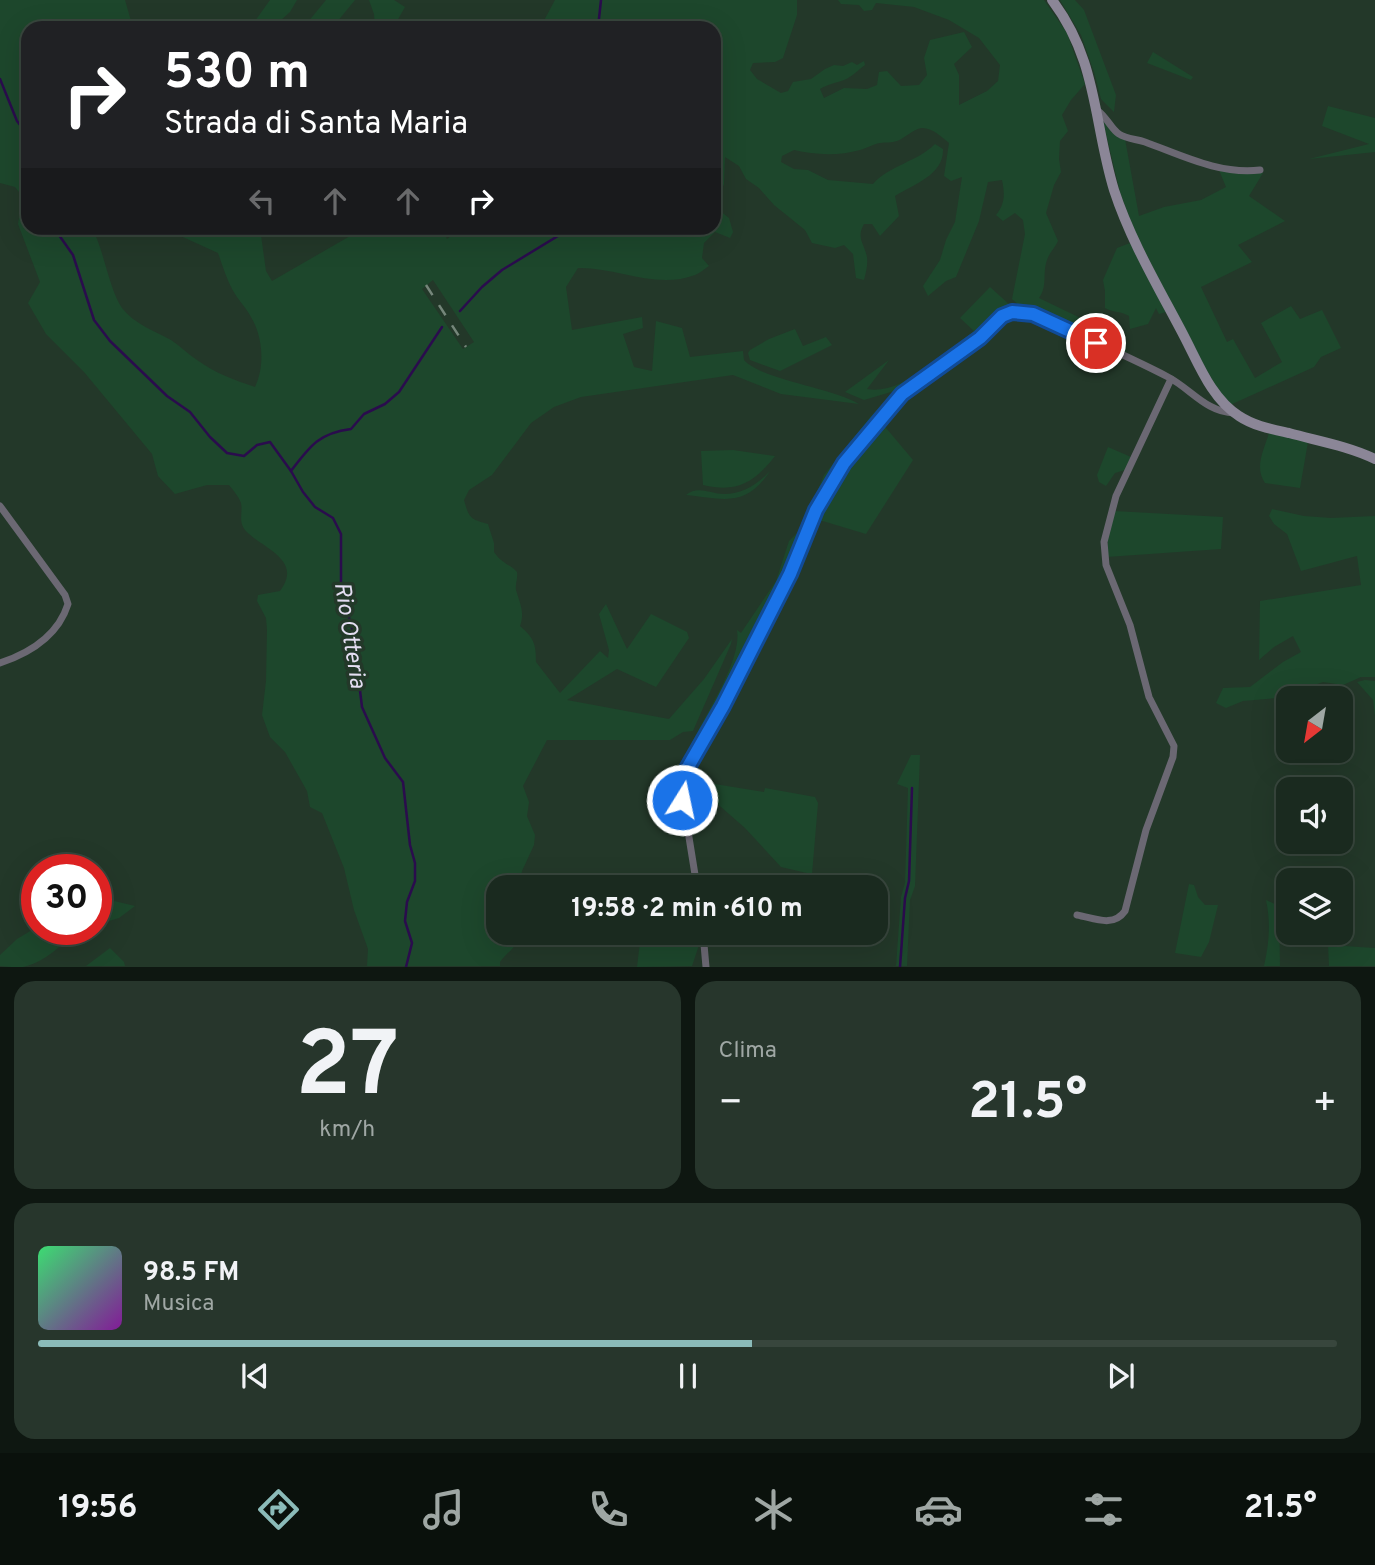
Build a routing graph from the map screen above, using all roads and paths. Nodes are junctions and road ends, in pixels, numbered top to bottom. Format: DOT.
graph roads {
  1 [pos="1052,0"];
  2 [pos="1097,110"];
  3 [pos="1261,170"];
  4 [pos="1171,379"];
  5 [pos="1234,413"];
  6 [pos="1375,459"];
  7 [pos="0,506"];
  8 [pos="0,663"];
  9 [pos="696,875"];
  10 [pos="1077,915"];
  11 [pos="704,945"];
  12 [pos="706,967"];
  1 -- 2 [label="main road"];
  2 -- 3 [label="street"];
  2 -- 5 [label="main road"];
  4 -- 5 [label="street"];
  4 -- 9 [label="street"];
  4 -- 10 [label="street"];
  5 -- 6 [label="main road"];
  7 -- 8 [label="street"];
  11 -- 12 [label="street"];
}
